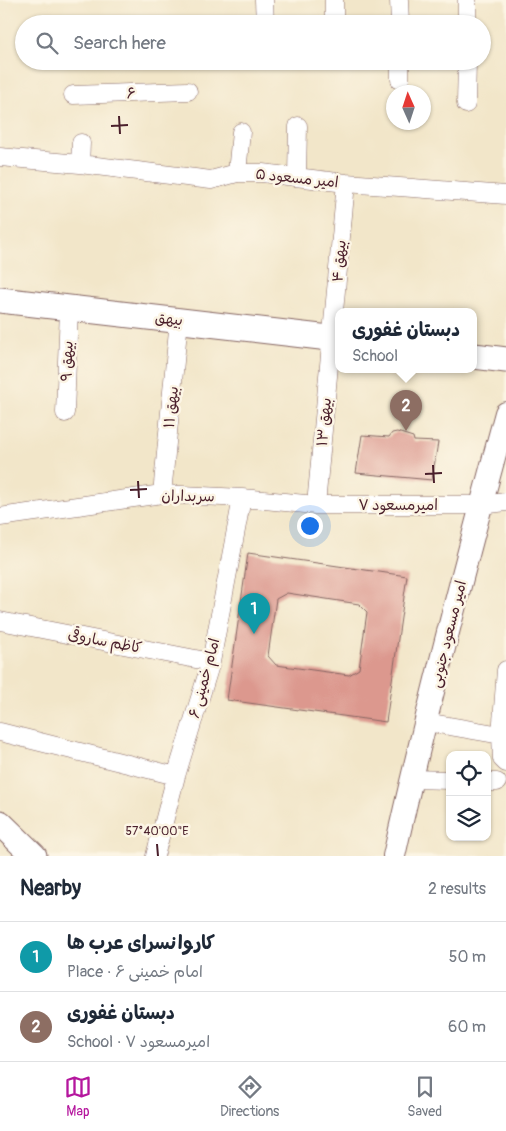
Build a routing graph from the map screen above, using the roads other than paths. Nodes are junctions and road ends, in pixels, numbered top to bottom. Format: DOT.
graph roads {
  1 [pos="264,0"];
  2 [pos="334,0"];
  3 [pos="399,0"];
  4 [pos="467,0"];
  5 [pos="265,15"];
  6 [pos="334,15"];
  7 [pos="400,15"];
  8 [pos="467,15"];
  9 [pos="400,70"];
  10 [pos="466,70"];
  11 [pos="400,80"];
  12 [pos="188,91"];
  13 [pos="73,95"];
  14 [pos="466,104"];
  15 [pos="298,126"];
  16 [pos="241,132"];
  17 [pos="81,143"];
  18 [pos="0,157"];
  19 [pos="80,164"];
  20 [pos="237,173"];
  21 [pos="297,177"];
  22 [pos="346,184"];
  23 [pos="506,195"];
  24 [pos="0,300"];
  25 [pos="337,308"];
  26 [pos="70,309"];
  27 [pos="179,320"];
  28 [pos="335,339"];
  29 [pos="477,356"];
  30 [pos="506,360"];
  31 [pos="65,413"];
  32 [pos="506,413"];
  33 [pos="162,494"];
  34 [pos="242,498"];
  35 [pos="506,502"];
  36 [pos="316,505"];
  37 [pos="481,505"];
  38 [pos="0,517"];
  39 [pos="0,621"];
  40 [pos="210,662"];
  41 [pos="506,670"];
  42 [pos="426,722"];
  43 [pos="0,732"];
  44 [pos="501,734"];
  45 [pos="506,763"];
  46 [pos="176,776"];
  47 [pos="412,779"];
  48 [pos="446,780"];
  49 [pos="0,823"];
  50 [pos="34,856"];
  51 [pos="155,856"];
  52 [pos="394,856"];
  1 -- 5 [label="street"];
  2 -- 6 [label="street"];
  3 -- 7 [label="street"];
  4 -- 8 [label="street"];
  9 -- 11 [label="street"];
  10 -- 14 [label="street"];
  12 -- 13 [label="street, ۶"];
  15 -- 21 [label="street"];
  16 -- 20 [label="street"];
  17 -- 19 [label="street"];
  18 -- 19 [label="street, امیر مسعود ۵"];
  19 -- 20 [label="street, امیر مسعود ۵"];
  20 -- 21 [label="street, امیر مسعود ۵"];
  21 -- 22 [label="street, امیر مسعود ۵"];
  22 -- 23 [label="street, امیر مسعود ۵"];
  22 -- 25 [label="street, بیهق ۴"];
  24 -- 26 [label="main road, بیهق"];
  26 -- 27 [label="main road, بیهق"];
  26 -- 31 [label="street, بیهق ۹"];
  27 -- 28 [label="main road, بیهق"];
  27 -- 33 [label="street, بیهق ۱۱"];
  28 -- 36 [label="street, بیهق ۱۳"];
  29 -- 30 [label="main road"];
  32 -- 37 [label="street, امیر مسعود جنوبی"];
  33 -- 34 [label="street, سربداران"];
  33 -- 38 [label="street, سربداران"];
  34 -- 36 [label="street, سربداران"];
  34 -- 40 [label="street, امام خمینی ۶"];
  35 -- 37 [label="street, امیرمسعود ۷"];
  36 -- 37 [label="street, امیرمسعود ۷"];
  37 -- 42 [label="street, امیر مسعود جنوبی"];
  39 -- 40 [label="street, کاظم ساروقی"];
  40 -- 46 [label="street, امام خمینی ۶"];
  41 -- 44 [label="street"];
  42 -- 44 [label="street"];
  42 -- 47 [label="street, امیر مسعود جنوبی"];
  43 -- 46 [label="street"];
  44 -- 45 [label="street"];
  46 -- 51 [label="street, امام خمینی ۶"];
  47 -- 48 [label="street"];
  47 -- 52 [label="street, امیر مسعود جنوبی"];
  49 -- 50 [label="main road"];
}
